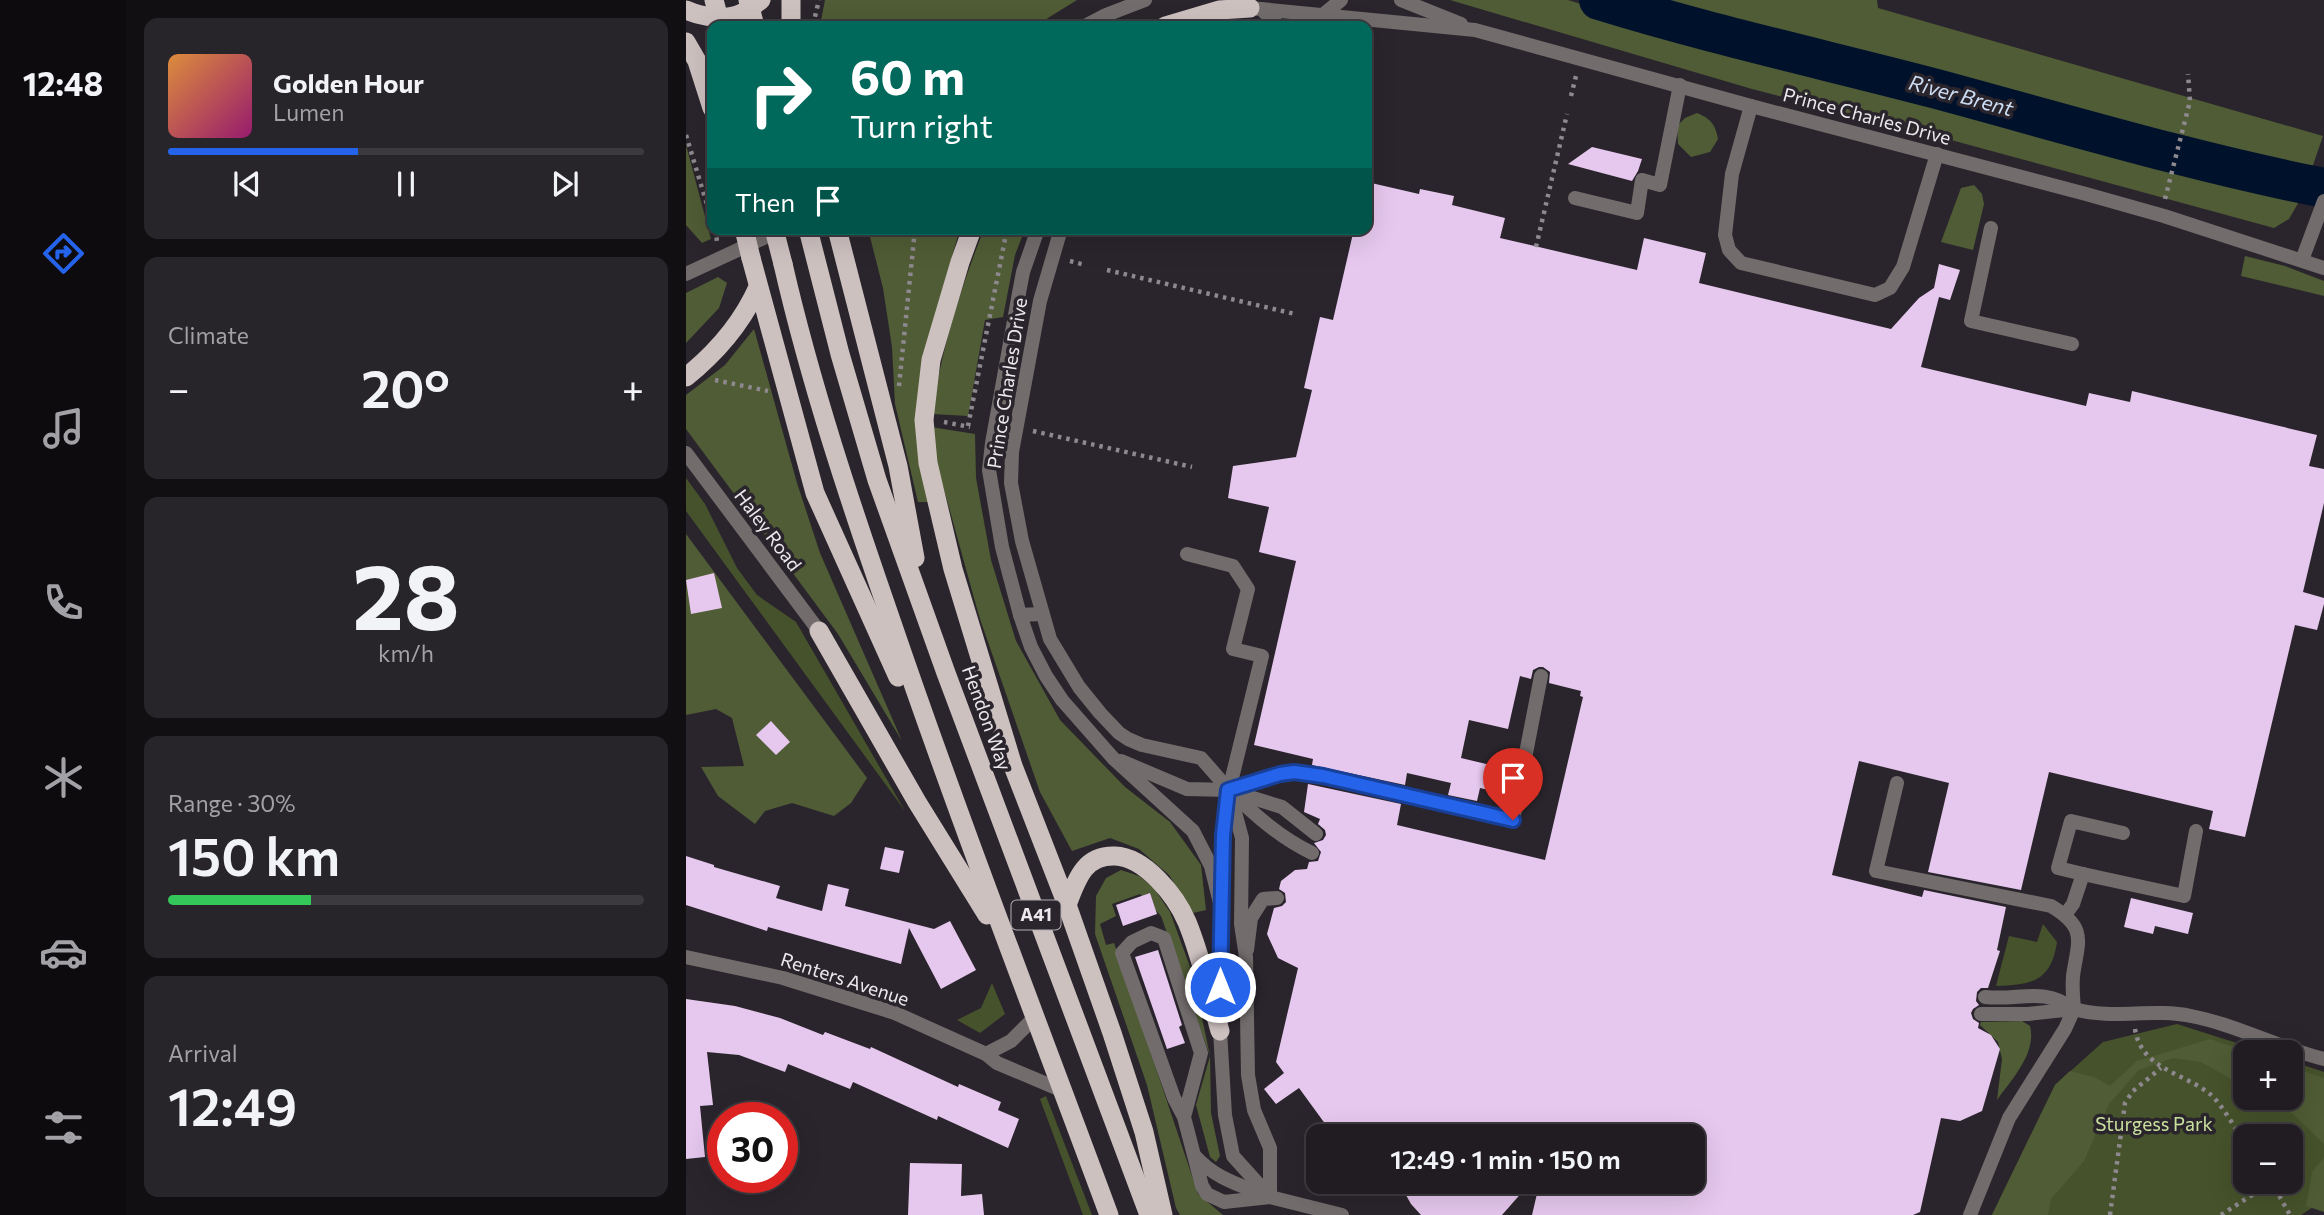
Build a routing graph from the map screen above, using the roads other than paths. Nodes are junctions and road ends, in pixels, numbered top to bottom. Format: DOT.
graph roads {
  1 [pos="714,0"];
  2 [pos="748,0"];
  3 [pos="761,0"];
  4 [pos="790,0"];
  5 [pos="1145,0"];
  6 [pos="1401,0"];
  7 [pos="1250,5"];
  8 [pos="686,10"];
  9 [pos="1330,13"];
  10 [pos="720,21"];
  11 [pos="754,21"];
  12 [pos="791,21"];
  13 [pos="1095,21"];
  14 [pos="1182,21"];
  15 [pos="1272,21"];
  16 [pos="1396,22"];
  17 [pos="1372,29"];
  18 [pos="1475,30"];
  19 [pos="686,42"];
  20 [pos="1680,85"];
  21 [pos="707,93"];
  22 [pos="1751,106"];
  23 [pos="1937,154"];
  24 [pos="1575,198"];
  25 [pos="2322,206"];
  26 [pos="1991,228"];
  27 [pos="745,235"];
  28 [pos="770,235"];
  29 [pos="776,235"];
  30 [pos="810,235"];
  31 [pos="838,235"];
  32 [pos="970,235"];
  33 [pos="1036,235"];
  34 [pos="1059,235"];
  35 [pos="2302,260"];
  36 [pos="2324,268"];
  37 [pos="686,274"];
  38 [pos="758,287"];
  39 [pos="2072,344"];
  40 [pos="695,377"];
  41 [pos="686,453"];
  42 [pos="1187,554"];
  43 [pos="926,614"];
  44 [pos="1041,614"];
  45 [pos="1020,615"];
  46 [pos="818,631"];
  47 [pos="1541,676"];
  48 [pos="1113,758"];
  49 [pos="1897,783"];
  50 [pos="947,786"];
  51 [pos="1228,790"];
  52 [pos="2196,831"];
  53 [pos="2123,833"];
  54 [pos="1316,834"];
  55 [pos="1312,853"];
  56 [pos="2083,874"];
  57 [pos="1277,898"];
  58 [pos="1067,905"];
  59 [pos="1221,907"];
  60 [pos="2065,915"];
  61 [pos="1010,951"];
  62 [pos="686,957"];
  63 [pos="1246,957"];
  64 [pos="1985,996"];
  65 [pos="2074,1009"];
  66 [pos="1981,1014"];
  67 [pos="1034,1018"];
  68 [pos="1220,1031"];
  69 [pos="986,1054"];
  70 [pos="2324,1059"];
  71 [pos="1061,1090"];
  72 [pos="1184,1117"];
  73 [pos="1194,1154"];
  74 [pos="1269,1196"];
  75 [pos="1110,1215"];
  76 [pos="1149,1215"];
  77 [pos="1163,1215"];
  78 [pos="1342,1215"];
  79 [pos="1970,1215"];
  1 -- 10 [label="highway, bridge"];
  2 -- 11 [label="highway, bridge"];
  3 -- 8 [label="highway, bridge"];
  4 -- 12 [label="highway"];
  5 -- 13 [label="street"];
  6 -- 18 [label="street"];
  7 -- 9 [label="street, Prince Charles Drive"];
  7 -- 14 [label="highway"];
  7 -- 15 [label="street"];
  9 -- 16 [label="street, Prince Charles Drive"];
  16 -- 17 [label="street, Prince Charles Drive"];
  16 -- 18 [label="street, Prince Charles Drive"];
  18 -- 20 [label="street, Prince Charles Drive"];
  19 -- 21 [label="highway"];
  20 -- 22 [label="street, Prince Charles Drive"];
  20 -- 24 [label="street"];
  22 -- 23 [label="street, Prince Charles Drive"];
  22 -- 23 [label="street"];
  23 -- 35 [label="street, Prince Charles Drive"];
  25 -- 35 [label="street"];
  26 -- 39 [label="street"];
  27 -- 38 [label="highway, A41, bridge"];
  28 -- 37 [label="street"];
  29 -- 50 [label="highway, A41, bridge"];
  30 -- 43 [label="highway, Hendon Way / A41"];
  31 -- 43 [label="highway, A41"];
  32 -- 58 [label="highway"];
  33 -- 45 [label="street"];
  34 -- 44 [label="street, Prince Charles Drive"];
  35 -- 36 [label="street, Prince Charles Drive"];
  38 -- 40 [label="highway"];
  38 -- 50 [label="highway, A41"];
  41 -- 46 [label="street, Haley Road"];
  42 -- 51 [label="street"];
  43 -- 76 [label="highway, Hendon Way / A41"];
  44 -- 45 [label="street"];
  44 -- 51 [label="street, Prince Charles Drive"];
  45 -- 48 [label="street"];
  46 -- 61 [label="highway"];
  47 -- 51 [label="street"];
  48 -- 51 [label="street"];
  48 -- 59 [label="street"];
  49 -- 60 [label="street"];
  50 -- 61 [label="highway, A41"];
  51 -- 54 [label="street"];
  51 -- 55 [label="street, Prince Charles Drive"];
  51 -- 59 [label="street"];
  51 -- 63 [label="street"];
  52 -- 56 [label="street"];
  53 -- 56 [label="street"];
  56 -- 60 [label="street"];
  57 -- 63 [label="street"];
  58 -- 68 [label="highway"];
  58 -- 77 [label="highway"];
  59 -- 68 [label="street"];
  60 -- 65 [label="street"];
  61 -- 67 [label="highway, A41"];
  62 -- 69 [label="street, Renters Avenue"];
  63 -- 74 [label="street"];
  64 -- 65 [label="street"];
  65 -- 66 [label="street"];
  65 -- 70 [label="street"];
  65 -- 79 [label="street"];
  67 -- 69 [label="street"];
  67 -- 71 [label="highway, A41"];
  68 -- 74 [label="street"];
  69 -- 71 [label="street, Renters Avenue"];
  71 -- 75 [label="highway, A41"];
  72 -- 72 [label="street"];
  72 -- 73 [label="street"];
  73 -- 74 [label="street"];
  73 -- 74 [label="street"];
  74 -- 78 [label="street"];
}
